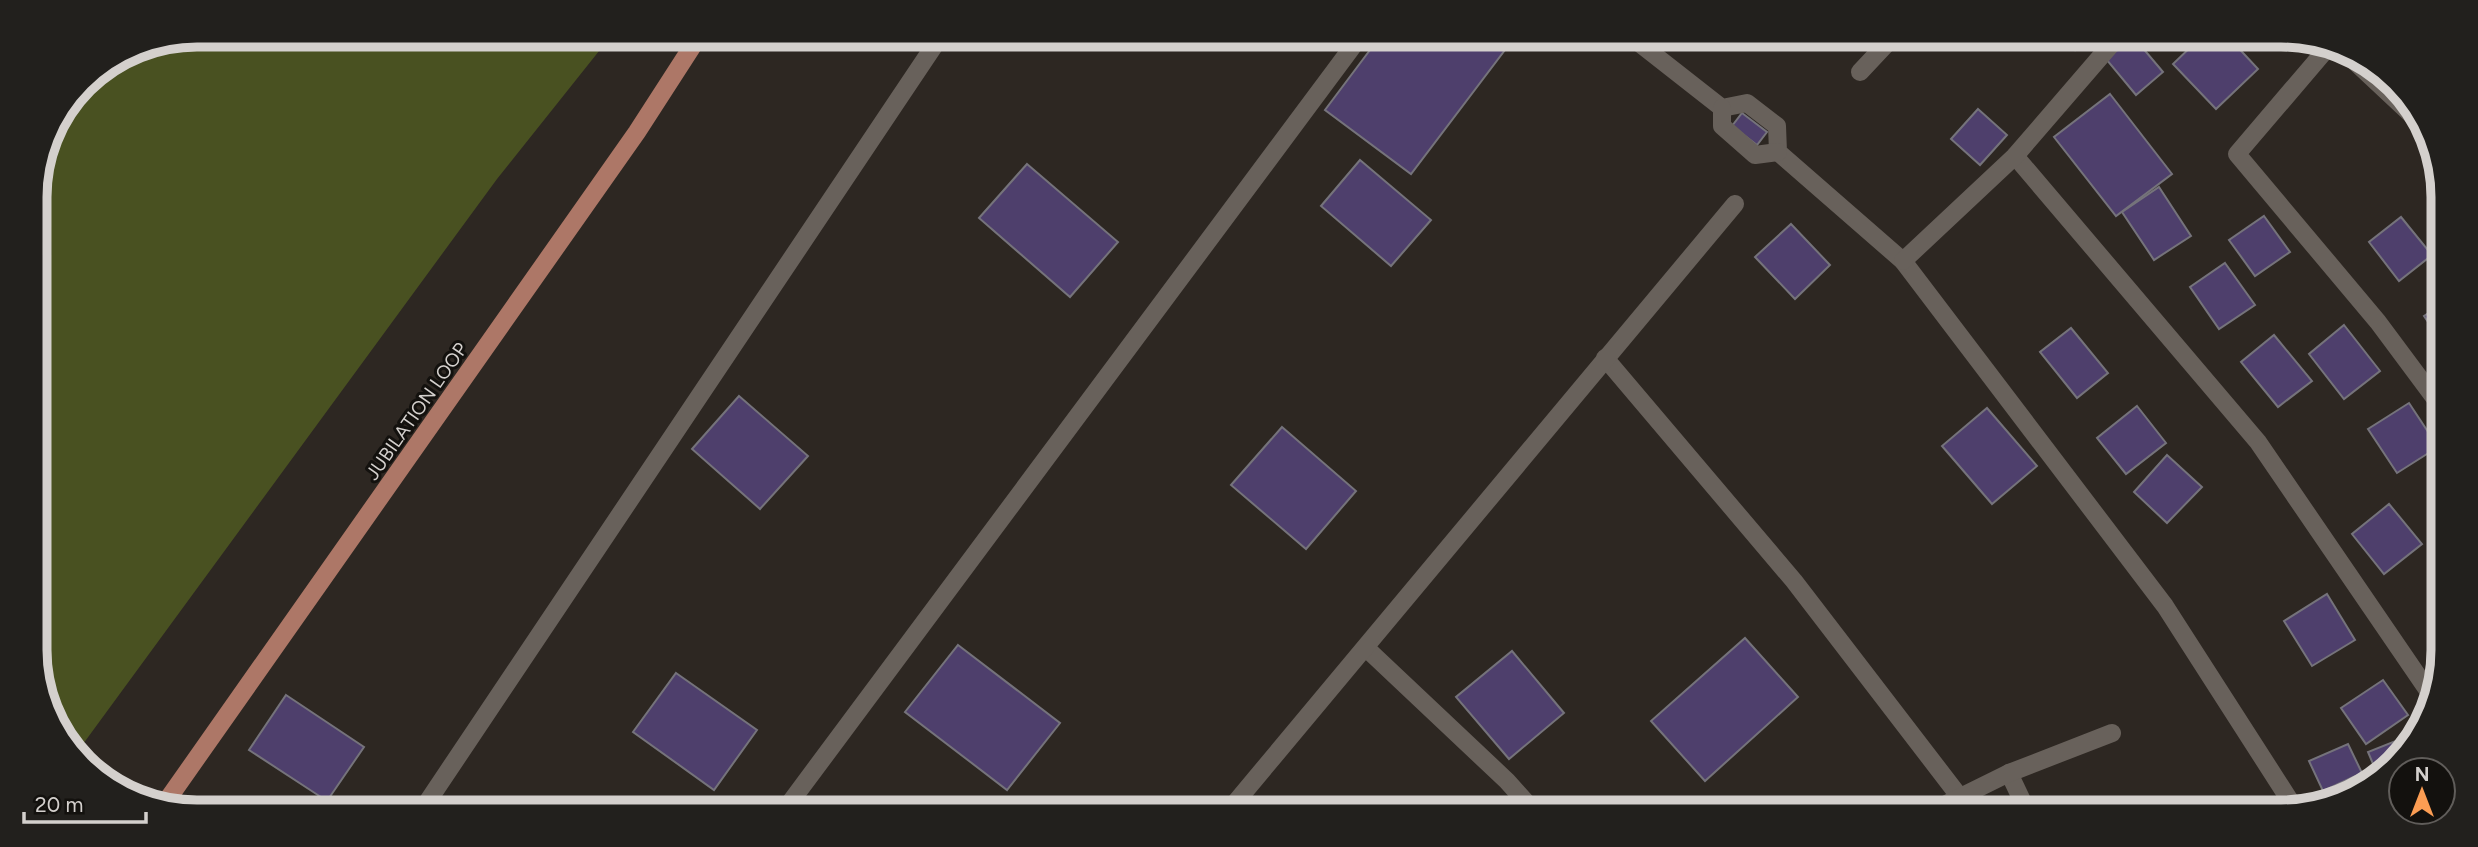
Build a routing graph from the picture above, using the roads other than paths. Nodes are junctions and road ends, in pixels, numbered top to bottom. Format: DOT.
graph roads {
  1 [pos="1351,47"];
  2 [pos="1653,47"];
  3 [pos="1883,47"];
  4 [pos="2109,47"];
  5 [pos="691,48"];
  6 [pos="933,48"];
  7 [pos="2323,53"];
  8 [pos="1860,72"];
  9 [pos="1721,108"];
  10 [pos="1778,152"];
  11 [pos="2015,156"];
  12 [pos="1735,204"];
  13 [pos="1903,261"];
  14 [pos="1605,358"];
  15 [pos="2431,393"];
  16 [pos="1366,648"];
  17 [pos="2426,687"];
  18 [pos="2112,733"];
  19 [pos="2008,774"];
  20 [pos="1959,796"];
  21 [pos="170,797"];
  22 [pos="1523,799"];
  23 [pos="1953,799"];
  24 [pos="2021,799"];
  25 [pos="2289,799"];
  26 [pos="430,800"];
  27 [pos="792,800"];
  28 [pos="1238,800"];
  1 -- 27 [label="street"];
  2 -- 9 [label="street"];
  3 -- 8 [label="street"];
  4 -- 11 [label="street"];
  5 -- 21 [label="main road, JUBILATION LOOP"];
  6 -- 26 [label="street"];
  7 -- 15 [label="street"];
  9 -- 10 [label="street"];
  9 -- 10 [label="street"];
  10 -- 13 [label="street"];
  11 -- 13 [label="street"];
  11 -- 17 [label="street"];
  12 -- 14 [label="street"];
  13 -- 25 [label="street"];
  14 -- 16 [label="street"];
  14 -- 20 [label="street"];
  16 -- 22 [label="street"];
  16 -- 28 [label="street"];
  18 -- 19 [label="street"];
  19 -- 20 [label="street"];
  19 -- 24 [label="street"];
  20 -- 23 [label="street"];
}
